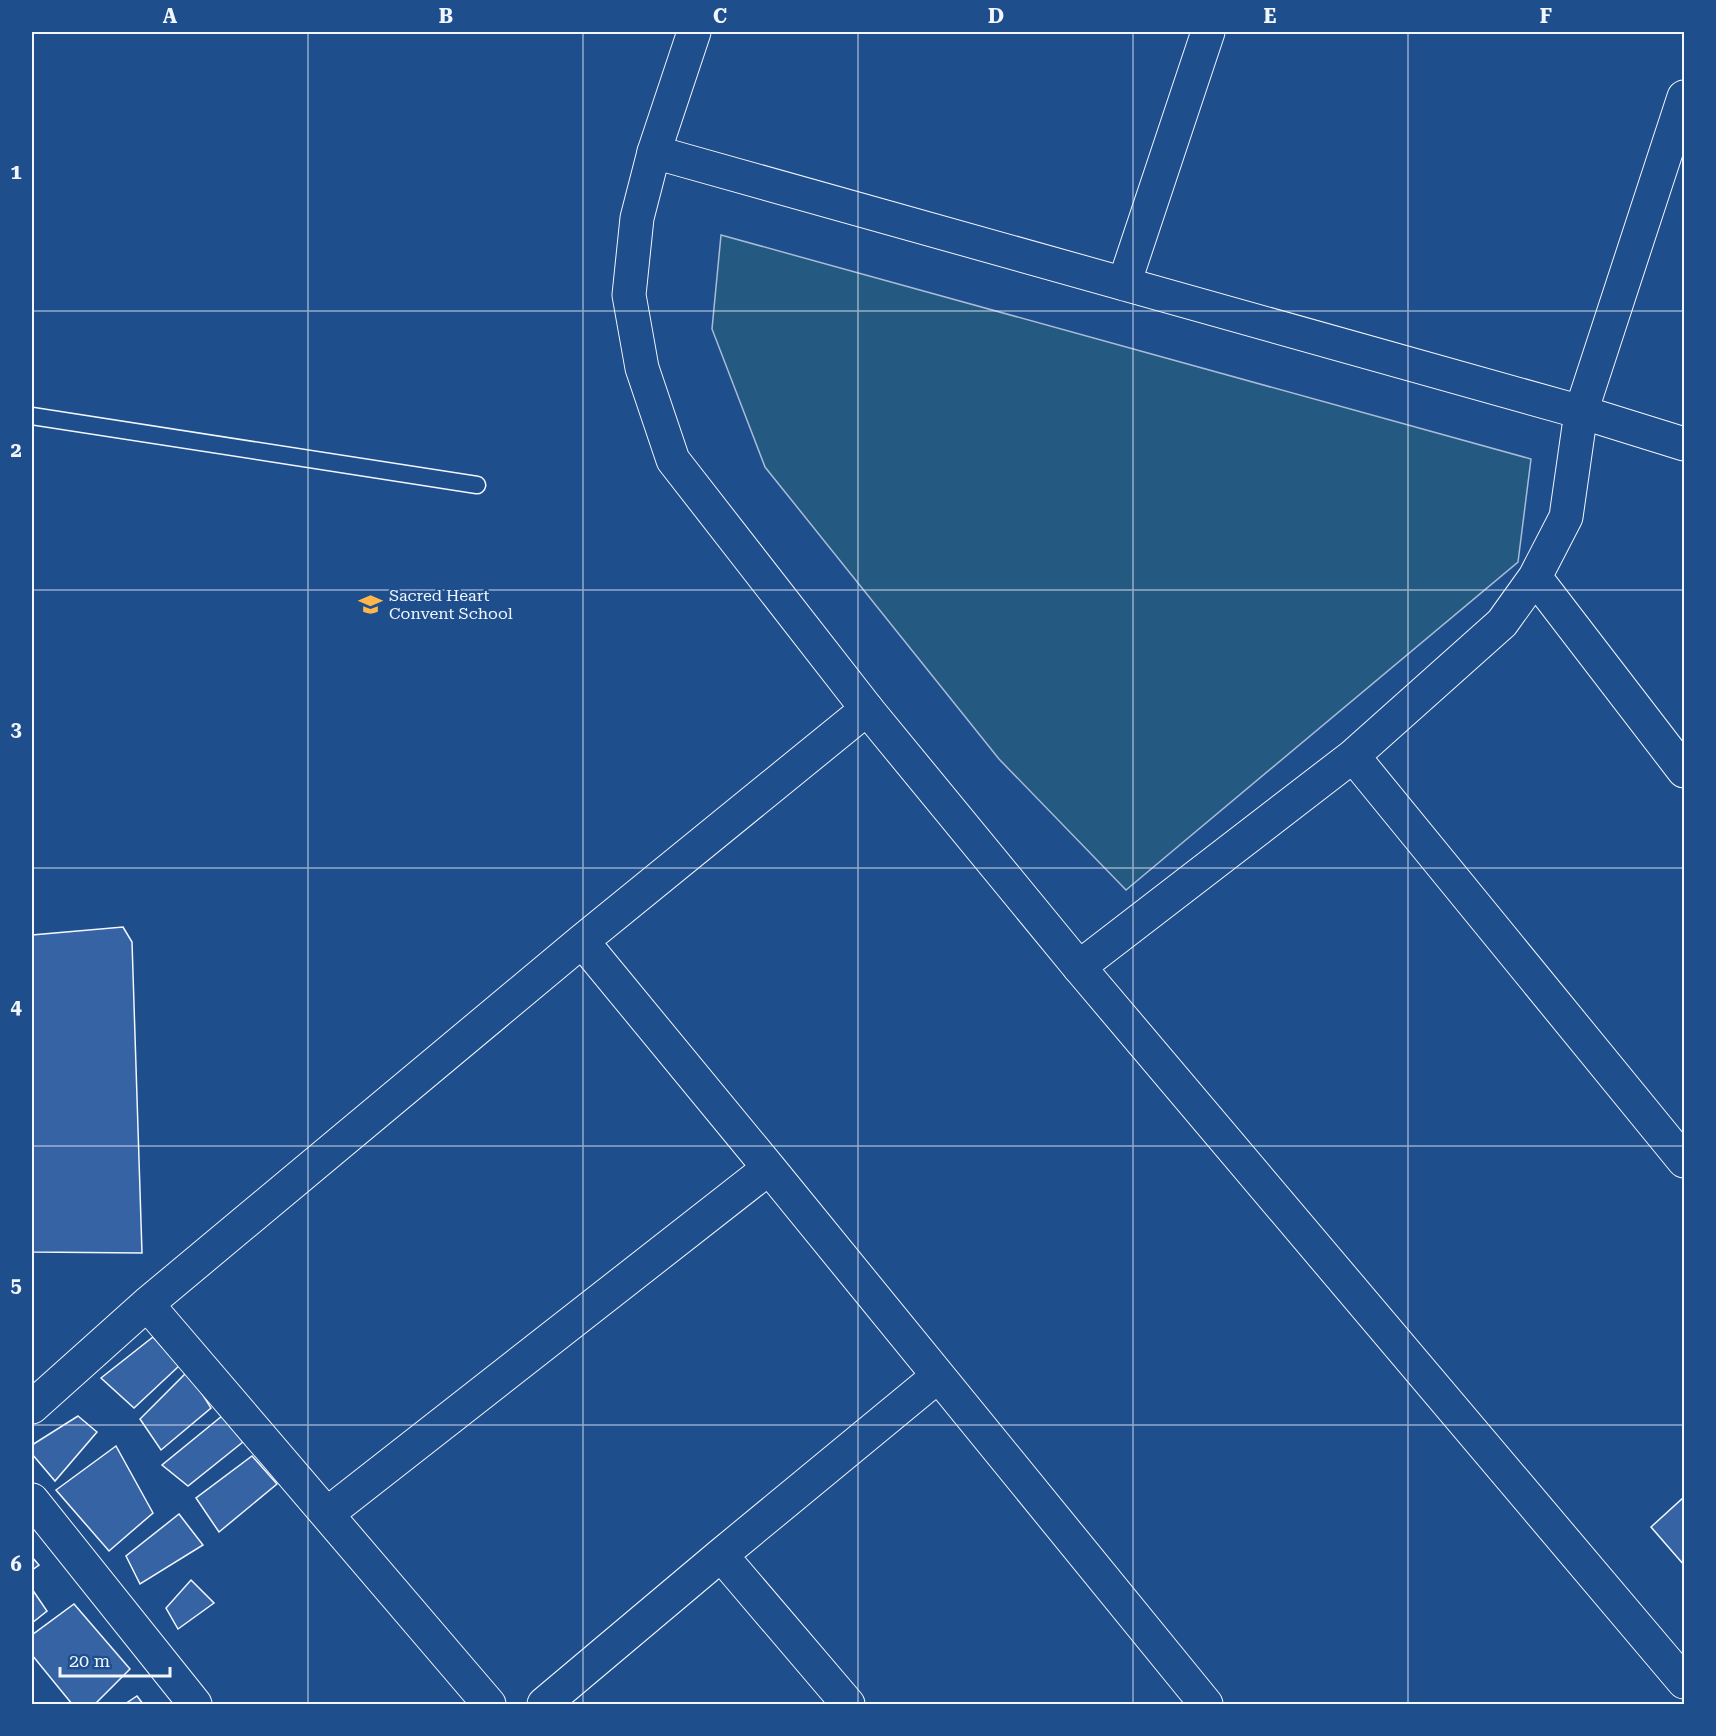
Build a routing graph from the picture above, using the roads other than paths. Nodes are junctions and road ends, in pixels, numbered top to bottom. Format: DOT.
graph roads {
  1 [pos="694,32"];
  2 [pos="1208,32"];
  3 [pos="1684,97"];
  4 [pos="654,152"];
  5 [pos="1124,284"];
  6 [pos="1581,412"];
  7 [pos="32,416"];
  8 [pos="1684,444"];
  9 [pos="477,485"];
  10 [pos="1535,577"];
  11 [pos="867,709"];
  12 [pos="1353,756"];
  13 [pos="1684,771"];
  14 [pos="582,941"];
  15 [pos="1079,967"];
  16 [pos="1684,1161"];
  17 [pos="769,1168"];
  18 [pos="147,1304"];
  19 [pos="938,1376"];
  20 [pos="32,1407"];
  21 [pos="32,1500"];
  22 [pos="327,1514"];
  23 [pos="721,1555"];
  24 [pos="1684,1682"];
  25 [pos="195,1704"];
  26 [pos="489,1704"];
  27 [pos="544,1704"];
  28 [pos="848,1704"];
  29 [pos="1206,1704"];
  1 -- 4 [label="street"];
  2 -- 5 [label="street"];
  3 -- 6 [label="street"];
  4 -- 5 [label="street"];
  4 -- 11 [label="street"];
  5 -- 6 [label="street"];
  6 -- 8 [label="street"];
  6 -- 10 [label="street"];
  7 -- 9 [label="lane"];
  10 -- 12 [label="street"];
  10 -- 13 [label="street"];
  11 -- 14 [label="street"];
  11 -- 15 [label="street"];
  12 -- 15 [label="street"];
  12 -- 16 [label="street"];
  14 -- 17 [label="street"];
  14 -- 18 [label="street"];
  15 -- 24 [label="street"];
  17 -- 19 [label="street"];
  17 -- 22 [label="street"];
  18 -- 20 [label="street"];
  18 -- 22 [label="street"];
  19 -- 23 [label="street"];
  19 -- 29 [label="street"];
  21 -- 25 [label="street"];
  22 -- 26 [label="street"];
  23 -- 27 [label="street"];
  23 -- 28 [label="street"];
}
